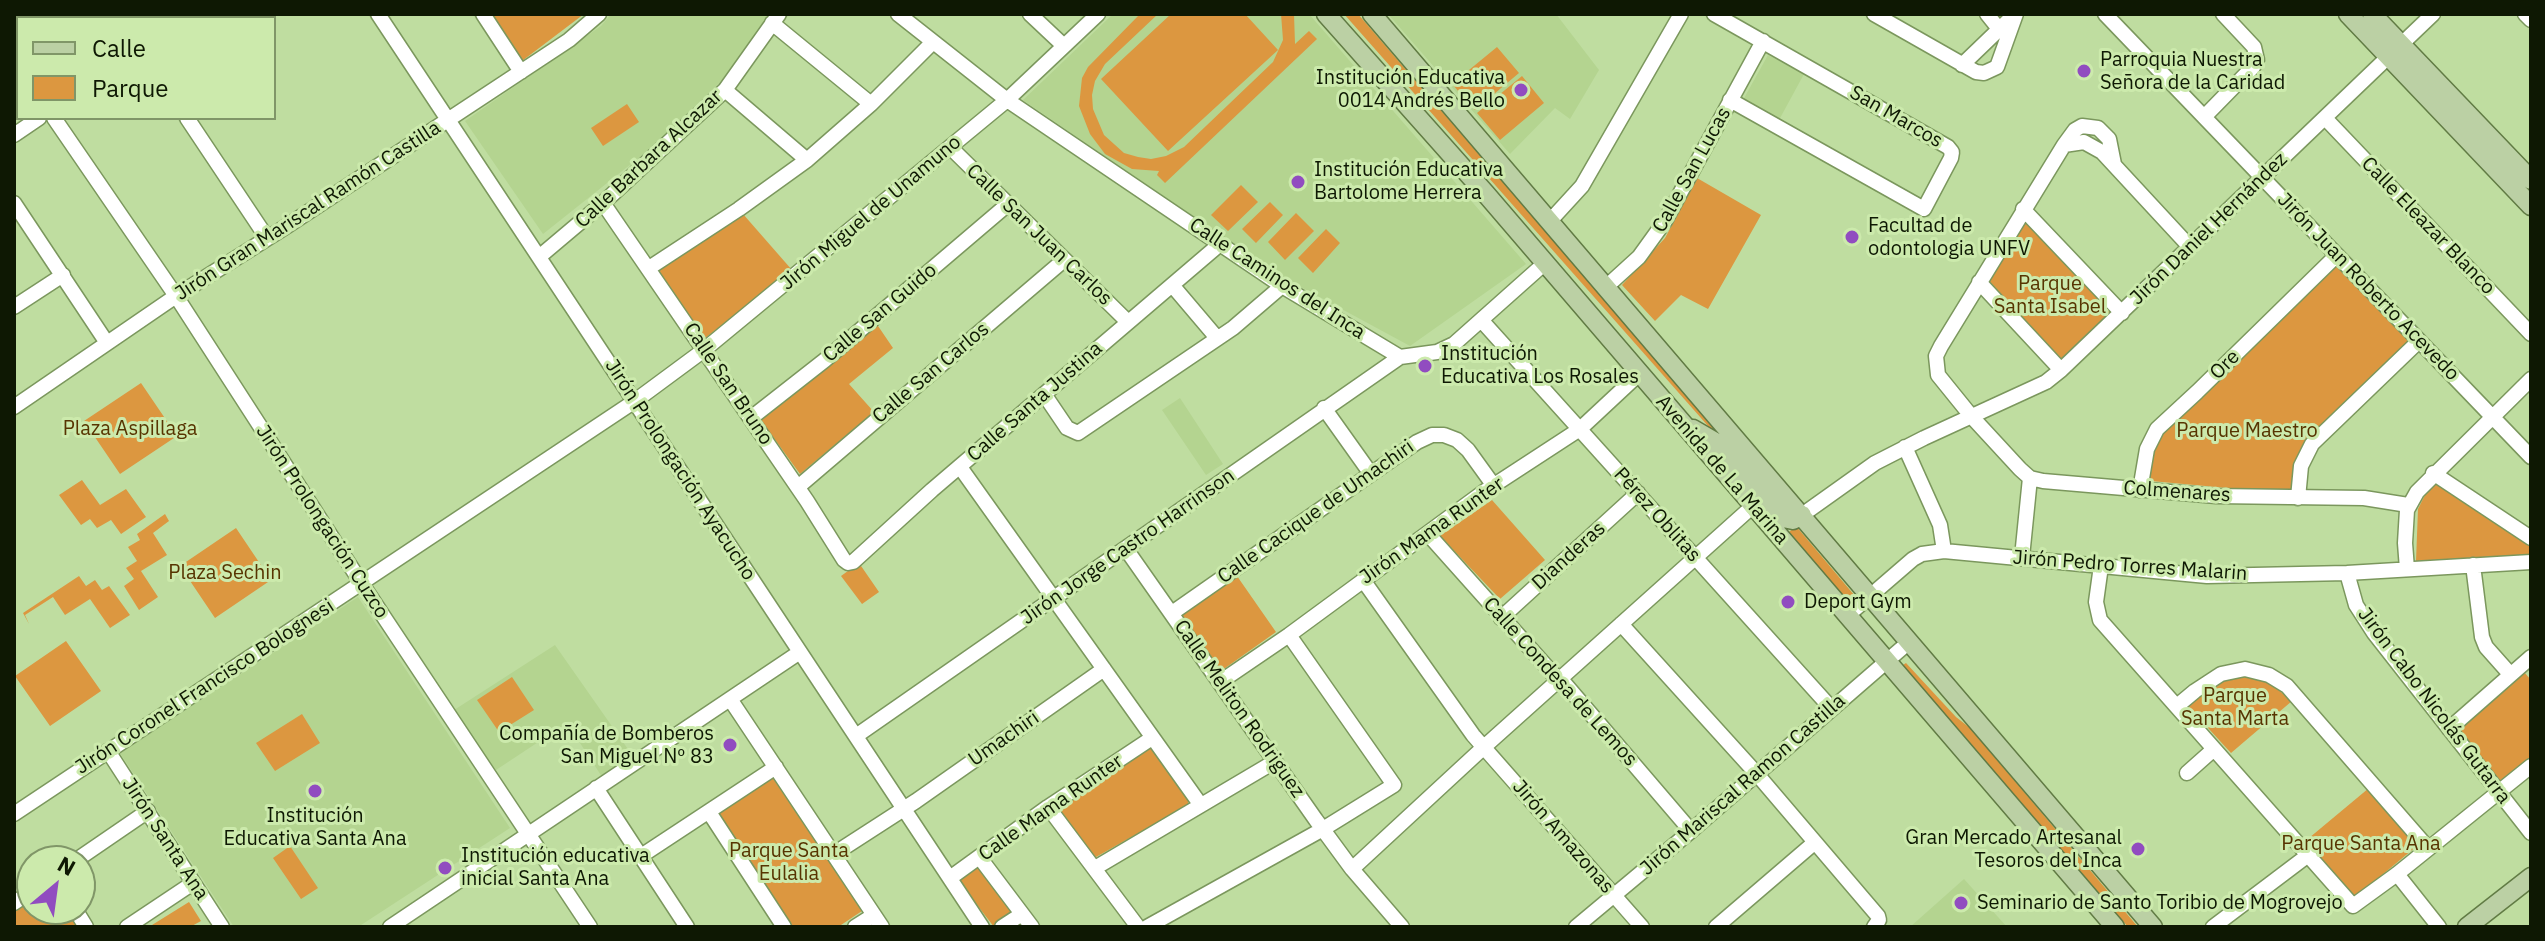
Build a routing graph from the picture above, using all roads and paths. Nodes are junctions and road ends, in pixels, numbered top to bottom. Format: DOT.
graph roads {
  1 [pos="378,14"];
  2 [pos="483,14"];
  3 [pos="599,14"];
  4 [pos="898,14"];
  5 [pos="1030,14"];
  6 [pos="1098,14"];
  7 [pos="1326,14"];
  8 [pos="1372,14"];
  9 [pos="1681,14"];
  10 [pos="1714,14"];
  11 [pos="1874,14"];
  12 [pos="1987,14"];
  13 [pos="2015,14"];
  14 [pos="2105,14"];
  15 [pos="2223,14"];
  16 [pos="2348,14"];
  17 [pos="2372,14"];
  18 [pos="2433,14"];
  19 [pos="2525,14"];
  20 [pos="776,18"];
  21 [pos="2531,20"];
  22 [pos="1999,29"];
  23 [pos="1763,41"];
  24 [pos="933,42"];
  25 [pos="1064,46"];
  26 [pos="2395,50"];
  27 [pos="1962,65"];
  28 [pos="521,72"];
  29 [pos="725,90"];
  30 [pos="1007,100"];
  31 [pos="1730,100"];
  32 [pos="871,104"];
  33 [pos="2205,116"];
  34 [pos="2325,118"];
  35 [pos="36,120"];
  36 [pos="55,120"];
  37 [pos="188,120"];
  38 [pos="448,120"];
  39 [pos="14,135"];
  40 [pos="950,147"];
  41 [pos="807,160"];
  42 [pos="2262,176"];
  43 [pos="2531,180"];
  44 [pos="14,203"];
  45 [pos="603,203"];
  46 [pos="1007,205"];
  47 [pos="2531,206"];
  48 [pos="2023,209"];
  49 [pos="1549,222"];
  50 [pos="267,238"];
  51 [pos="1220,244"];
  52 [pos="2190,247"];
  53 [pos="2337,255"];
  54 [pos="539,257"];
  55 [pos="1064,260"];
  56 [pos="1545,263"];
  57 [pos="649,268"];
  58 [pos="63,275"];
  59 [pos="1979,282"];
  60 [pos="1172,285"];
  61 [pos="1282,286"];
  62 [pos="1606,287"];
  63 [pos="176,296"];
  64 [pos="14,307"];
  65 [pos="2122,313"];
  66 [pos="1482,321"];
  67 [pos="1128,322"];
  68 [pos="2531,334"];
  69 [pos="1217,338"];
  70 [pos="2419,341"];
  71 [pos="107,343"];
  72 [pos="704,350"];
  73 [pos="1400,357"];
  74 [pos="2061,370"];
  75 [pos="1639,374"];
  76 [pos="2531,379"];
  77 [pos="1044,394"];
  78 [pos="635,401"];
  79 [pos="14,407"];
  80 [pos="1324,408"];
  81 [pos="1972,417"];
  82 [pos="2492,417"];
  83 [pos="751,418"];
  84 [pos="1681,422"];
  85 [pos="1580,429"];
  86 [pos="1905,447"];
  87 [pos="2531,457"];
  88 [pos="960,467"];
  89 [pos="2433,473"];
  90 [pos="1371,474"];
  91 [pos="2030,478"];
  92 [pos="1494,486"];
  93 [pos="798,487"];
  94 [pos="2140,490"];
  95 [pos="1638,493"];
  96 [pos="2298,498"];
  97 [pos="1754,505"];
  98 [pos="2408,505"];
  99 [pos="1802,515"];
  100 [pos="1428,534"];
  101 [pos="2531,538"];
  102 [pos="1126,549"];
  103 [pos="1944,551"];
  104 [pos="1696,557"];
  105 [pos="2022,557"];
  106 [pos="853,562"];
  107 [pos="2531,562"];
  108 [pos="2473,565"];
  109 [pos="2101,566"];
  110 [pos="2407,569"];
  111 [pos="2347,573"];
  112 [pos="1363,580"];
  113 [pos="362,584"];
  114 [pos="1870,596"];
  115 [pos="1054,599"];
  116 [pos="1172,613"];
  117 [pos="1847,616"];
  118 [pos="1501,618"];
  119 [pos="1621,624"];
  120 [pos="1289,635"];
  121 [pos="1909,642"];
  122 [pos="800,652"];
  123 [pos="2531,657"];
  124 [pos="1886,662"];
  125 [pos="1104,669"];
  126 [pos="2510,674"];
  127 [pos="1560,678"];
  128 [pos="1220,682"];
  129 [pos="730,699"];
  130 [pos="2177,706"];
  131 [pos="1831,708"];
  132 [pos="2449,729"];
  133 [pos="856,736"];
  134 [pos="1152,738"];
  135 [pos="1484,747"];
  136 [pos="2214,749"];
  137 [pos="108,751"];
  138 [pos="1274,762"];
  139 [pos="2531,766"];
  140 [pos="776,767"];
  141 [pos="1756,773"];
  142 [pos="2187,773"];
  143 [pos="596,788"];
  144 [pos="2499,792"];
  145 [pos="1200,804"];
  146 [pos="1048,807"];
  147 [pos="904,809"];
  148 [pos="148,811"];
  149 [pos="709,812"];
  150 [pos="14,814"];
  151 [pos="1323,829"];
  152 [pos="1691,831"];
  153 [pos="529,833"];
  154 [pos="2531,833"];
  155 [pos="1814,843"];
  156 [pos="96,847"];
  157 [pos="2428,848"];
  158 [pos="834,854"];
  159 [pos="641,856"];
  160 [pos="2307,856"];
  161 [pos="980,858"];
  162 [pos="1095,868"];
  163 [pos="1352,869"];
  164 [pos="2397,874"];
  165 [pos="2531,877"];
  166 [pos="950,878"];
  167 [pos="193,883"];
  168 [pos="2531,892"];
  169 [pos="1614,896"];
  170 [pos="2501,908"];
  171 [pos="1022,914"];
  172 [pos="878,921"];
  173 [pos="1876,923"];
  174 [pos="396,925"];
  175 [pos="127,927"];
  176 [pos="222,927"];
  177 [pos="590,927"];
  178 [pos="687,927"];
  179 [pos="784,927"];
  180 [pos="855,927"];
  181 [pos="982,927"];
  182 [pos="1002,927"];
  183 [pos="1032,927"];
  184 [pos="1138,927"];
  185 [pos="1147,927"];
  186 [pos="1402,927"];
  187 [pos="1576,927"];
  188 [pos="1642,927"];
  189 [pos="1716,927"];
  190 [pos="2115,927"];
  191 [pos="2153,927"];
  192 [pos="2213,927"];
  193 [pos="2439,927"];
  194 [pos="2467,927"];
  195 [pos="2487,927"];
  1 -- 38 [label="street, Jirón Prolongación Ayacucho"];
  2 -- 28 [label="street"];
  3 -- 28 [label="street, Jirón Gran Mariscal Ramón Castilla"];
  4 -- 24 [label="street, Calle Caminos del Inca"];
  5 -- 25 [label="street"];
  6 -- 25 [label="street, Jirón Miguel de Unamuno"];
  7 -- 56 [label="main road, Avenida de La Marina"];
  8 -- 49 [label="main road, Avenida de La Marina"];
  9 -- 49 [label="street"];
  10 -- 23 [label="street, San Marcos"];
  11 -- 27 [label="street"];
  12 -- 22 [label="street"];
  13 -- 22 [label="street"];
  13 -- 27 [label="street"];
  14 -- 33 [label="street, Jirón Juan Roberto Acevedo"];
  15 -- 33 [label="street"];
  16 -- 26 [label="main road"];
  17 -- 26 [label="main road"];
  18 -- 26 [label="street, Jirón Daniel Hernández"];
  19 -- 21 [label="street"];
  20 -- 29 [label="street, Calle Barbara Alcazar"];
  20 -- 32 [label="street"];
  22 -- 27 [label="street"];
  23 -- 31 [label="street, Calle San Lucas"];
  23 -- 31 [label="street, San Marcos"];
  24 -- 30 [label="street, Calle Caminos del Inca"];
  24 -- 32 [label="street"];
  25 -- 30 [label="street, Jirón Miguel de Unamuno"];
  26 -- 34 [label="street, Jirón Daniel Hernández"];
  26 -- 43 [label="main road"];
  26 -- 47 [label="main road"];
  28 -- 38 [label="street, Jirón Gran Mariscal Ramón Castilla"];
  29 -- 41 [label="street"];
  29 -- 45 [label="street, Calle Barbara Alcazar"];
  30 -- 40 [label="street, Jirón Miguel de Unamuno"];
  30 -- 51 [label="street, Calle Caminos del Inca"];
  31 -- 62 [label="street, Calle San Lucas"];
  32 -- 41 [label="street"];
  33 -- 42 [label="street, Jirón Juan Roberto Acevedo"];
  34 -- 42 [label="street, Jirón Daniel Hernández"];
  34 -- 68 [label="street, Calle Eleazar Blanco"];
  35 -- 39 [label="street"];
  36 -- 63 [label="street, Jirón Prolongación Cuzco"];
  37 -- 50 [label="street"];
  38 -- 50 [label="street, Jirón Gran Mariscal Ramón Castilla"];
  38 -- 54 [label="street, Jirón Prolongación Ayacucho"];
  40 -- 46 [label="street, Calle San Juan Carlos"];
  40 -- 72 [label="street, Jirón Miguel de Unamuno"];
  41 -- 57 [label="street"];
  42 -- 52 [label="street, Jirón Daniel Hernández"];
  42 -- 53 [label="street, Jirón Juan Roberto Acevedo"];
  44 -- 58 [label="street"];
  45 -- 54 [label="street, Calle Barbara Alcazar"];
  45 -- 57 [label="street, Calle San Bruno"];
  46 -- 55 [label="street, Calle San Juan Carlos"];
  46 -- 83 [label="street, Calle San Guido"];
  48 -- 52 [label="street"];
  48 -- 59 [label="street"];
  48 -- 65 [label="street"];
  49 -- 62 [label="main road, Avenida de La Marina"];
  50 -- 63 [label="street, Jirón Gran Mariscal Ramón Castilla"];
  51 -- 60 [label="street, Calle Santa Justina"];
  51 -- 61 [label="street, Calle Caminos del Inca"];
  52 -- 65 [label="street, Jirón Daniel Hernández"];
  53 -- 70 [label="street, Jirón Juan Roberto Acevedo"];
  53 -- 94 [label="street, Ore"];
  54 -- 78 [label="street, Jirón Prolongación Ayacucho"];
  55 -- 67 [label="street, Calle San Juan Carlos"];
  55 -- 93 [label="street, Calle San Carlos"];
  56 -- 66 [label="street"];
  56 -- 75 [label="main road, Avenida de La Marina"];
  57 -- 72 [label="street, Calle San Bruno"];
  58 -- 64 [label="street"];
  58 -- 71 [label="street"];
  59 -- 74 [label="street"];
  59 -- 81 [label="street"];
  60 -- 67 [label="street, Calle Santa Justina"];
  60 -- 69 [label="street"];
  61 -- 69 [label="street"];
  61 -- 73 [label="street, Calle Caminos del Inca"];
  62 -- 99 [label="main road, Avenida de La Marina"];
  63 -- 71 [label="street, Jirón Gran Mariscal Ramón Castilla"];
  63 -- 113 [label="street, Jirón Prolongación Cuzco"];
  65 -- 74 [label="street, Jirón Daniel Hernández"];
  66 -- 73 [label="street"];
  66 -- 85 [label="street, Pérez Oblitas"];
  67 -- 77 [label="street, Calle Santa Justina"];
  69 -- 77 [label="street"];
  70 -- 82 [label="street, Jirón Juan Roberto Acevedo"];
  70 -- 96 [label="street"];
  71 -- 79 [label="street, Jirón Gran Mariscal Ramón Castilla"];
  72 -- 78 [label="street, Jirón Miguel de Unamuno"];
  72 -- 83 [label="street, Calle San Bruno"];
  73 -- 80 [label="street, Jirón Jorge Castro Harrinson"];
  74 -- 81 [label="street, Jirón Daniel Hernández"];
  75 -- 84 [label="main road, Avenida de La Marina"];
  75 -- 85 [label="street, Jirón Mama Runter"];
  76 -- 82 [label="street"];
  77 -- 88 [label="street, Calle Santa Justina"];
  78 -- 113 [label="street, Jirón Coronel Francisco Bolognesi"];
  78 -- 122 [label="street, Jirón Prolongación Ayacucho"];
  80 -- 90 [label="street"];
  80 -- 102 [label="street, Jirón Jorge Castro Harrinson"];
  81 -- 86 [label="street, Jirón Daniel Hernández"];
  81 -- 91 [label="street"];
  82 -- 87 [label="street, Jirón Juan Roberto Acevedo"];
  82 -- 89 [label="street"];
  83 -- 93 [label="street, Calle San Bruno"];
  84 -- 97 [label="main road, Avenida de La Marina"];
  84 -- 99 [label="main road"];
  85 -- 92 [label="street, Jirón Mama Runter"];
  85 -- 95 [label="street, Pérez Oblitas"];
  86 -- 99 [label="street, Jirón Daniel Hernández"];
  86 -- 103 [label="street"];
  88 -- 106 [label="street, Calle Santa Justina"];
  88 -- 115 [label="street"];
  89 -- 98 [label="street"];
  89 -- 101 [label="street"];
  90 -- 92 [label="street, Calle Cacique de Umachiri"];
  90 -- 116 [label="street, Calle Cacique de Umachiri"];
  91 -- 94 [label="street, Colmenares"];
  91 -- 105 [label="street"];
  92 -- 100 [label="street, Jirón Mama Runter"];
  93 -- 106 [label="street, Calle San Bruno"];
  94 -- 96 [label="street, Colmenares"];
  95 -- 104 [label="street, Pérez Oblitas"];
  95 -- 118 [label="street, Dianderas"];
  96 -- 98 [label="street, Colmenares"];
  97 -- 104 [label="street"];
  97 -- 117 [label="main road, Avenida de La Marina"];
  98 -- 110 [label="street"];
  99 -- 114 [label="main road, Avenida de La Marina"];
  100 -- 112 [label="street, Jirón Mama Runter"];
  100 -- 118 [label="street, Calle Condesa de Lemos"];
  102 -- 115 [label="street, Jirón Jorge Castro Harrinson"];
  102 -- 116 [label="street, Calle Meliton Rodriguez"];
  103 -- 105 [label="street, Jirón Pedro Torres Malarin"];
  103 -- 114 [label="street, Jirón Pedro Torres Malarin"];
  104 -- 119 [label="street"];
  104 -- 131 [label="street, Pérez Oblitas"];
  105 -- 109 [label="street, Jirón Pedro Torres Malarin"];
  107 -- 108 [label="street, Jirón Pedro Torres Malarin"];
  108 -- 110 [label="street, Jirón Pedro Torres Malarin"];
  108 -- 126 [label="street"];
  109 -- 111 [label="street, Jirón Pedro Torres Malarin"];
  109 -- 130 [label="street"];
  110 -- 111 [label="street, Jirón Pedro Torres Malarin"];
  111 -- 132 [label="street, Jirón Cabo Nicolás Gutarra"];
  112 -- 120 [label="street, Jirón Mama Runter"];
  112 -- 135 [label="street, Jirón Amazonas"];
  113 -- 137 [label="street, Jirón Coronel Francisco Bolognesi"];
  113 -- 153 [label="street, Jirón Prolongación Cuzco"];
  114 -- 117 [label="street, Jirón Pedro Torres Malarin"];
  114 -- 121 [label="main road, Avenida de La Marina"];
  115 -- 125 [label="street"];
  115 -- 133 [label="street, Jirón Jorge Castro Harrinson"];
  116 -- 128 [label="street, Calle Meliton Rodriguez"];
  117 -- 124 [label="main road, Avenida de La Marina"];
  118 -- 127 [label="street, Calle Condesa de Lemos"];
  119 -- 127 [label="street"];
  119 -- 141 [label="street"];
  120 -- 128 [label="street, Jirón Mama Runter"];
  120 -- 151 [label="street"];
  121 -- 124 [label="street, Jirón Mariscal Ramon Castilla"];
  121 -- 191 [label="main road, Avenida de La Marina"];
  122 -- 129 [label="street"];
  122 -- 133 [label="street, Jirón Prolongación Ayacucho"];
  123 -- 126 [label="street"];
  124 -- 131 [label="street, Jirón Mariscal Ramon Castilla"];
  124 -- 190 [label="main road, Avenida de La Marina"];
  125 -- 134 [label="street"];
  125 -- 147 [label="street, Umachiri"];
  126 -- 132 [label="street"];
  127 -- 135 [label="street"];
  127 -- 152 [label="street, Calle Condesa de Lemos"];
  128 -- 138 [label="street, Calle Meliton Rodriguez"];
  129 -- 140 [label="street"];
  129 -- 143 [label="street"];
  130 -- 136 [label="street"];
  130 -- 157 [label="street"];
  131 -- 141 [label="street, Jirón Mariscal Ramon Castilla"];
  132 -- 144 [label="street, Jirón Cabo Nicolás Gutarra"];
  133 -- 147 [label="street, Jirón Prolongación Ayacucho"];
  134 -- 145 [label="street"];
  134 -- 146 [label="street, Calle Mama Runter"];
  135 -- 163 [label="street"];
  135 -- 169 [label="street, Jirón Amazonas"];
  136 -- 142 [label="street"];
  136 -- 160 [label="street"];
  137 -- 148 [label="street, Jirón Santa Ana"];
  137 -- 150 [label="street, Jirón Coronel Francisco Bolognesi"];
  138 -- 145 [label="street"];
  138 -- 151 [label="street, Calle Meliton Rodriguez"];
  139 -- 144 [label="street"];
  140 -- 149 [label="street"];
  140 -- 158 [label="street"];
  141 -- 152 [label="street, Jirón Mariscal Ramon Castilla"];
  141 -- 155 [label="street"];
  143 -- 153 [label="street"];
  143 -- 159 [label="street"];
  144 -- 154 [label="street, Jirón Cabo Nicolás Gutarra"];
  144 -- 157 [label="street"];
  145 -- 162 [label="street"];
  146 -- 161 [label="street, Calle Mama Runter"];
  146 -- 162 [label="street"];
  147 -- 158 [label="street, Umachiri"];
  147 -- 166 [label="street, Jirón Prolongación Ayacucho"];
  148 -- 156 [label="street"];
  148 -- 167 [label="street, Jirón Santa Ana"];
  149 -- 159 [label="street"];
  149 -- 179 [label="street"];
  151 -- 163 [label="street, Calle Meliton Rodriguez"];
  151 -- 185 [label="street"];
  152 -- 169 [label="street, Jirón Mariscal Ramon Castilla"];
  153 -- 174 [label="street"];
  153 -- 177 [label="street, Jirón Prolongación Cuzco"];
  155 -- 173 [label="street"];
  155 -- 189 [label="street"];
  157 -- 164 [label="street"];
  158 -- 172 [label="street"];
  159 -- 178 [label="street"];
  160 -- 164 [label="street"];
  160 -- 192 [label="street"];
  161 -- 166 [label="street, Calle Mama Runter"];
  161 -- 171 [label="street"];
  162 -- 184 [label="street"];
  163 -- 186 [label="street, Calle Meliton Rodriguez"];
  164 -- 193 [label="street"];
  165 -- 170 [label="main road"];
  166 -- 181 [label="street, Jirón Prolongación Ayacucho"];
  167 -- 175 [label="street"];
  167 -- 176 [label="street, Jirón Santa Ana"];
  168 -- 170 [label="main road"];
  169 -- 187 [label="street, Jirón Mariscal Ramon Castilla"];
  169 -- 188 [label="street, Jirón Amazonas"];
  170 -- 194 [label="main road"];
  170 -- 195 [label="main road"];
  171 -- 182 [label="street"];
  171 -- 183 [label="street"];
  172 -- 180 [label="street"];
}
